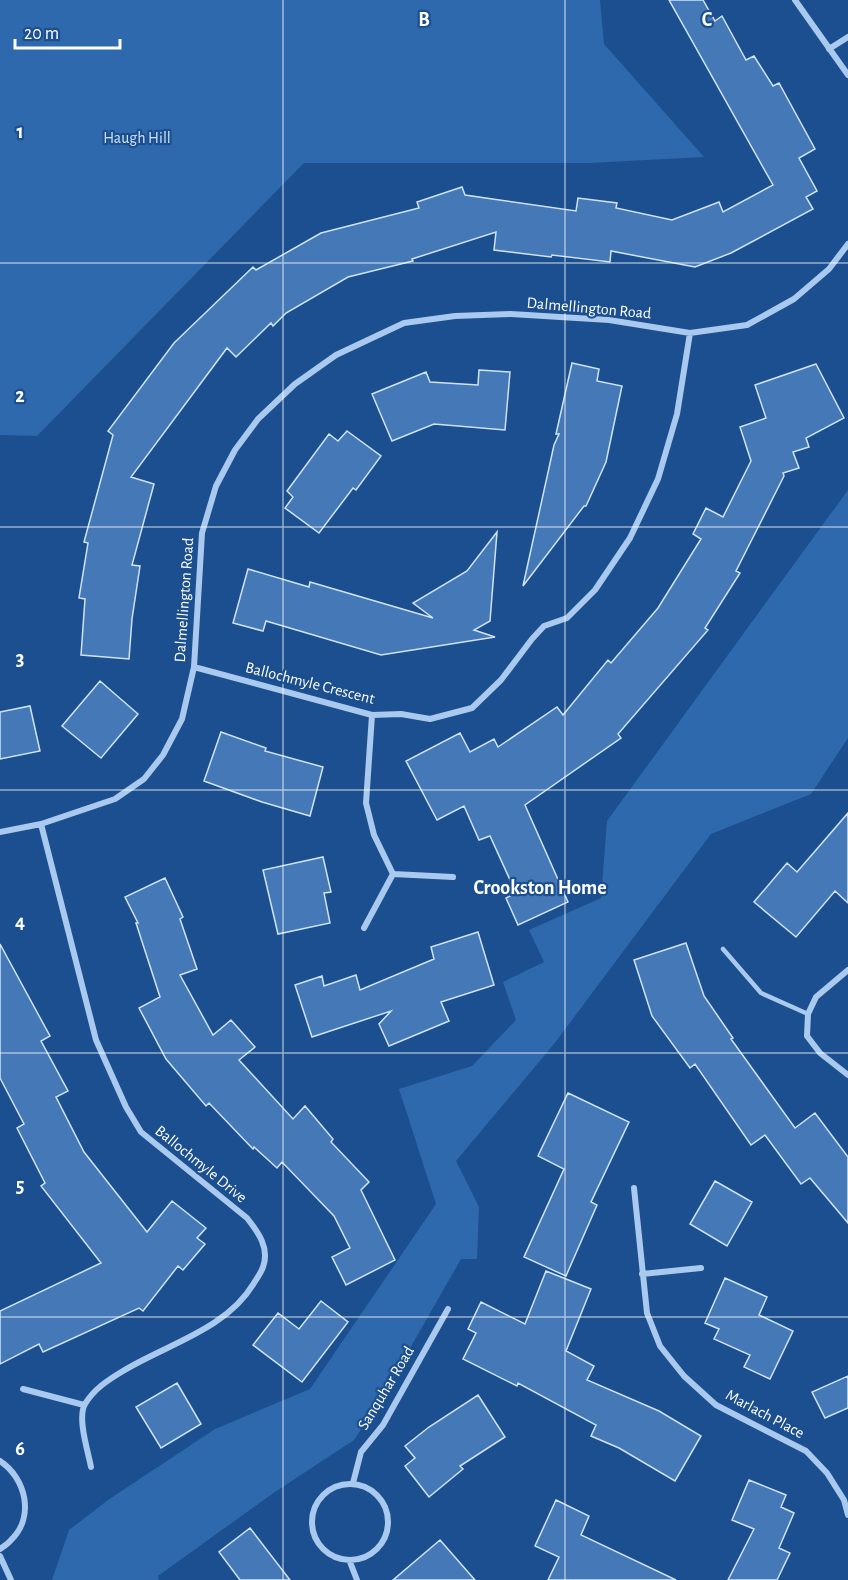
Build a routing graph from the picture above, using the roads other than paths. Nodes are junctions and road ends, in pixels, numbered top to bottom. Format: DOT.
graph roads {
  1 [pos="795,0"];
  2 [pos="848,37"];
  3 [pos="829,49"];
  4 [pos="848,75"];
  5 [pos="848,244"];
  6 [pos="690,333"];
  7 [pos="194,667"];
  8 [pos="372,715"];
  9 [pos="41,824"];
  10 [pos="0,832"];
  11 [pos="393,874"];
  12 [pos="453,878"];
  13 [pos="364,928"];
  14 [pos="723,949"];
  15 [pos="848,970"];
  16 [pos="808,1014"];
  17 [pos="848,1075"];
  18 [pos="634,1188"];
  19 [pos="701,1268"];
  20 [pos="642,1274"];
  21 [pos="448,1309"];
  22 [pos="23,1389"];
  23 [pos="84,1405"];
  24 [pos="0,1461"];
  25 [pos="91,1467"];
  26 [pos="353,1483"];
  27 [pos="848,1515"];
  28 [pos="0,1549"];
  29 [pos="0,1556"];
  30 [pos="350,1562"];
  31 [pos="11,1580"];
  32 [pos="357,1580"];
  1 -- 3 [label="street"];
  2 -- 3 [label="street"];
  3 -- 4 [label="street"];
  5 -- 6 [label="street, Dalmellington Road"];
  6 -- 7 [label="street, Dalmellington Road"];
  6 -- 8 [label="street, Ballochmyle Crescent"];
  7 -- 8 [label="street, Ballochmyle Crescent"];
  7 -- 9 [label="street, Dalmellington Road"];
  8 -- 11 [label="street"];
  9 -- 10 [label="street, Dalmellington Road"];
  9 -- 23 [label="street, Ballochmyle Drive"];
  11 -- 12 [label="street"];
  11 -- 13 [label="street"];
  14 -- 16 [label="lane"];
  15 -- 16 [label="street"];
  16 -- 17 [label="street"];
  18 -- 20 [label="street, Marlach Place"];
  19 -- 20 [label="street"];
  20 -- 27 [label="street, Marlach Place"];
  21 -- 26 [label="street, Sanquhar Road"];
  22 -- 23 [label="street"];
  23 -- 25 [label="street"];
  24 -- 28 [label="street"];
  26 -- 30 [label="street"];
  26 -- 30 [label="street"];
  29 -- 31 [label="street"];
  30 -- 32 [label="street"];
}
